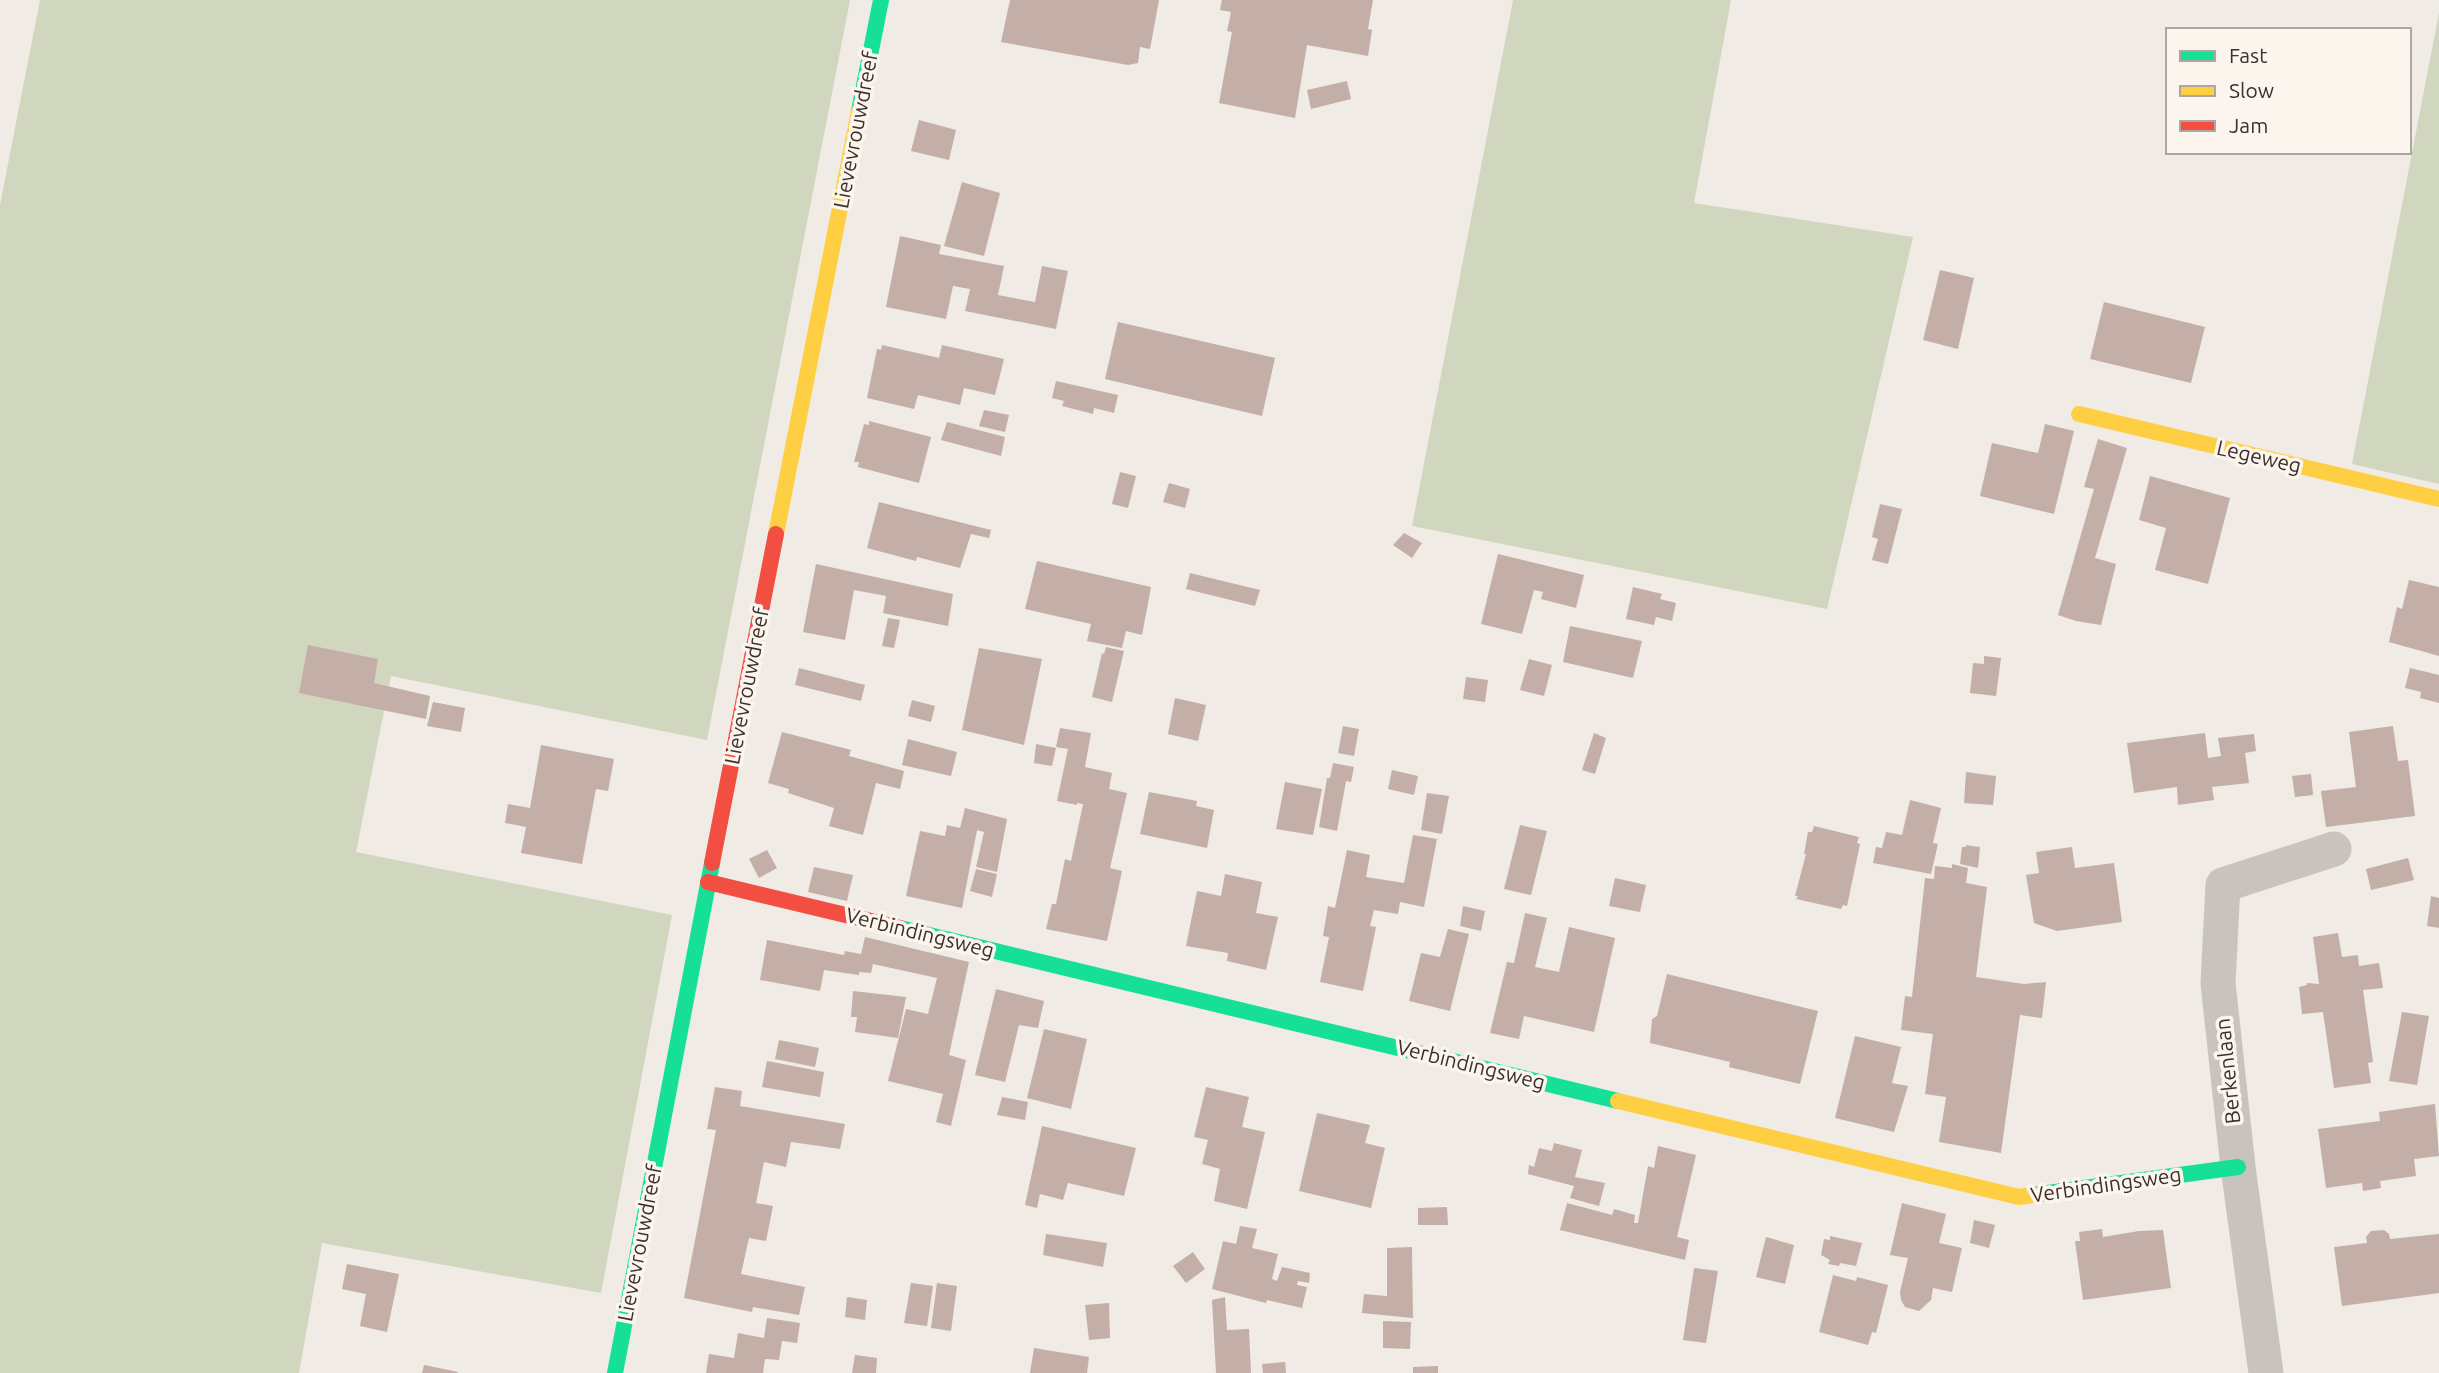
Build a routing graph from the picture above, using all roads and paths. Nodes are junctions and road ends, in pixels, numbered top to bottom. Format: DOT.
graph roads {
  1 [pos="881,0"];
  2 [pos="2079,414"];
  3 [pos="2439,499"];
  4 [pos="2334,849"];
  5 [pos="708,882"];
  6 [pos="2238,1167"];
  7 [pos="615,1373"];
  8 [pos="2266,1373"];
  1 -- 5 [label="street, Lievevrouwdreef"];
  2 -- 3 [label="street, Legeweg"];
  4 -- 6 [label="street, Berkenlaan"];
  5 -- 6 [label="street, Verbindingsweg"];
  5 -- 7 [label="street, Lievevrouwdreef"];
  6 -- 8 [label="street, Berkenlaan"];
}
